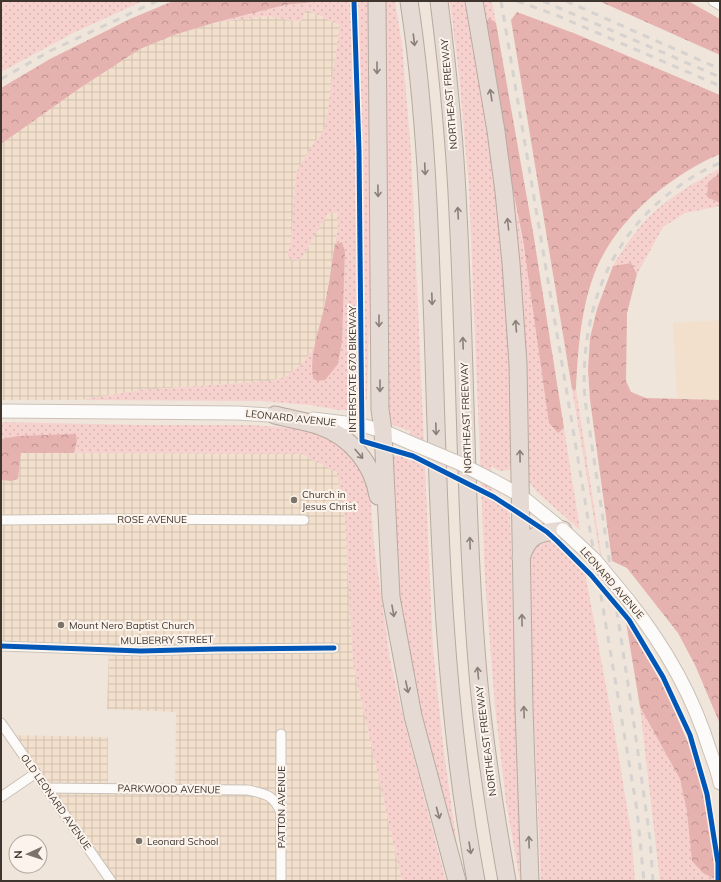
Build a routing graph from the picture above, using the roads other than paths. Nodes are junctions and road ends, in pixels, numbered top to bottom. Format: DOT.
graph roads {
  1 [pos="377,1"];
  2 [pos="409,1"];
  3 [pos="440,1"];
  4 [pos="474,1"];
  5 [pos="713,1"];
  6 [pos="720,5"];
  7 [pos="1,412"];
  8 [pos="275,415"];
  9 [pos="382,431"];
  10 [pos="520,495"];
  11 [pos="1,520"];
  12 [pos="304,520"];
  13 [pos="563,530"];
  14 [pos="521,558"];
  15 [pos="389,573"];
  16 [pos="1,646"];
  17 [pos="334,648"];
  18 [pos="1,723"];
  19 [pos="281,734"];
  20 [pos="36,773"];
  21 [pos="720,783"];
  22 [pos="46,788"];
  23 [pos="1,797"];
  24 [pos="281,813"];
  25 [pos="111,881"];
  26 [pos="281,881"];
  27 [pos="457,881"];
  28 [pos="476,881"];
  29 [pos="506,881"];
  30 [pos="530,881"];
  1 -- 9 [label="highway, one-way"];
  2 -- 28 [label="highway, one-way"];
  29 -- 3 [label="highway, NORTHEAST FREEWAY, one-way"];
  10 -- 4 [label="highway, one-way"];
  5 -- 6 [label="street"];
  7 -- 8 [label="main road, LEONARD AVENUE"];
  8 -- 9 [label="main road, LEONARD AVENUE"];
  8 -- 15 [label="highway, one-way"];
  9 -- 10 [label="main road, LEONARD AVENUE, bridge"];
  9 -- 15 [label="highway"];
  10 -- 13 [label="main road, LEONARD AVENUE"];
  10 -- 14 [label="highway"];
  11 -- 12 [label="street, ROSE AVENUE"];
  13 -- 14 [label="highway"];
  13 -- 21 [label="main road, LEONARD AVENUE, bridge"];
  30 -- 14 [label="highway, one-way"];
  15 -- 27 [label="highway, one-way"];
  16 -- 17 [label="street, MULBERRY STREET"];
  18 -- 20 [label="street, OLD LEONARD AVENUE"];
  19 -- 24 [label="street, PATTON AVENUE"];
  20 -- 22 [label="street, OLD LEONARD AVENUE"];
  20 -- 23 [label="street"];
  22 -- 24 [label="street, PARKWOOD AVENUE"];
  22 -- 25 [label="street, OLD LEONARD AVENUE"];
  24 -- 26 [label="street, PATTON AVENUE"];
}
